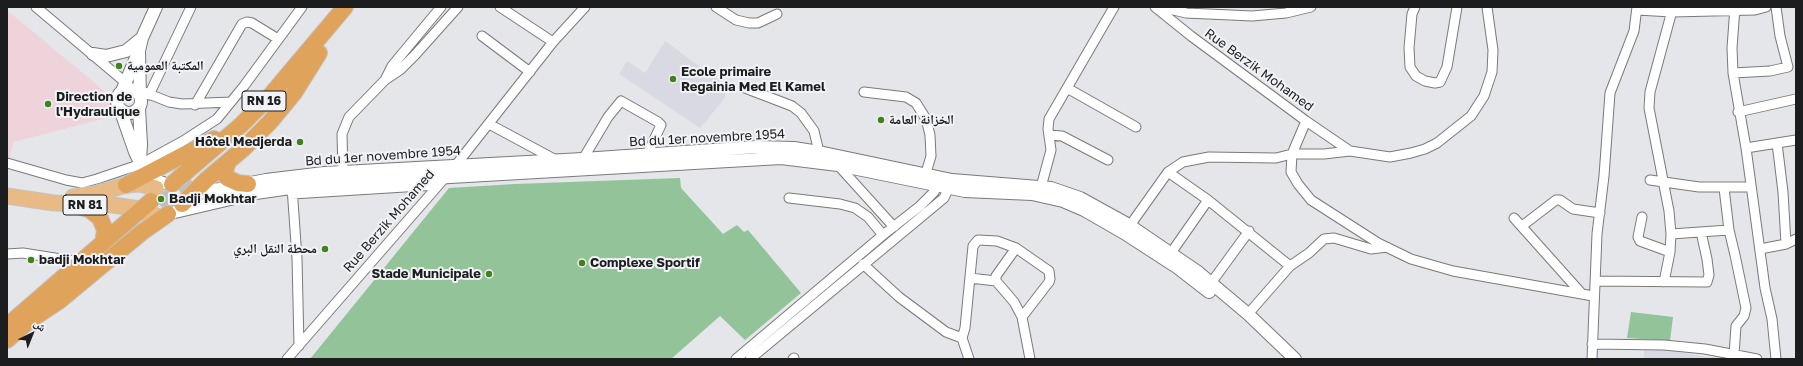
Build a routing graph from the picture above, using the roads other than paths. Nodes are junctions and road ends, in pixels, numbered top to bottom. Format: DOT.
graph roads {
  1 [pos="36,7"];
  2 [pos="156,7"];
  3 [pos="191,7"];
  4 [pos="302,7"];
  5 [pos="345,7"];
  6 [pos="358,7"];
  7 [pos="441,7"];
  8 [pos="458,7"];
  9 [pos="500,7"];
  10 [pos="585,7"];
  11 [pos="716,7"];
  12 [pos="1114,7"];
  13 [pos="1155,7"];
  14 [pos="1161,7"];
  15 [pos="1311,7"];
  16 [pos="1415,7"];
  17 [pos="1456,7"];
  18 [pos="1487,7"];
  19 [pos="1766,7"];
  20 [pos="1776,7"];
  21 [pos="1637,9"];
  22 [pos="1706,9"];
  23 [pos="1736,9"];
  24 [pos="1672,10"];
  25 [pos="777,14"];
  26 [pos="427,24"];
  27 [pos="437,31"];
  28 [pos="482,36"];
  29 [pos="142,38"];
  30 [pos="278,39"];
  31 [pos="553,42"];
  32 [pos="139,51"];
  33 [pos="319,53"];
  34 [pos="93,54"];
  35 [pos="1792,66"];
  36 [pos="530,72"];
  37 [pos="1733,73"];
  38 [pos="385,80"];
  39 [pos="123,86"];
  40 [pos="745,88"];
  41 [pos="1067,88"];
  42 [pos="864,92"];
  43 [pos="143,94"];
  44 [pos="1796,99"];
  45 [pos="231,102"];
  46 [pos="195,105"];
  47 [pos="120,109"];
  48 [pos="139,109"];
  49 [pos="253,112"];
  50 [pos="1738,112"];
  51 [pos="1306,121"];
  52 [pos="489,124"];
  53 [pos="1136,127"];
  54 [pos="1049,135"];
  55 [pos="1796,140"];
  56 [pos="1777,143"];
  57 [pos="1746,148"];
  58 [pos="1350,151"];
  59 [pos="823,152"];
  60 [pos="1292,154"];
  61 [pos="583,159"];
  62 [pos="556,160"];
  63 [pos="644,160"];
  64 [pos="1108,160"];
  65 [pos="228,162"];
  66 [pos="7,163"];
  67 [pos="456,165"];
  68 [pos="838,165"];
  69 [pos="343,172"];
  70 [pos="1168,172"];
  71 [pos="926,173"];
  72 [pos="193,177"];
  73 [pos="1650,180"];
  74 [pos="441,181"];
  75 [pos="1665,181"];
  76 [pos="945,183"];
  77 [pos="248,184"];
  78 [pos="7,185"];
  79 [pos="126,185"];
  80 [pos="150,187"];
  81 [pos="1041,187"];
  82 [pos="1751,187"];
  83 [pos="1724,188"];
  84 [pos="292,190"];
  85 [pos="82,194"];
  86 [pos="7,196"];
  87 [pos="789,198"];
  88 [pos="1208,200"];
  89 [pos="176,207"];
  90 [pos="1600,213"];
  91 [pos="1642,217"];
  92 [pos="1514,218"];
  93 [pos="894,226"];
  94 [pos="1522,226"];
  95 [pos="1127,229"];
  96 [pos="1729,230"];
  97 [pos="1249,232"];
  98 [pos="1701,232"];
  99 [pos="1671,234"];
  100 [pos="883,235"];
  101 [pos="1796,239"];
  102 [pos="103,243"];
  103 [pos="1786,244"];
  104 [pos="1388,247"];
  105 [pos="1016,248"];
  106 [pos="1760,248"];
  107 [pos="1670,252"];
  108 [pos="1171,253"];
  109 [pos="7,254"];
  110 [pos="80,262"];
  111 [pos="863,264"];
  112 [pos="1290,266"];
  113 [pos="970,278"];
  114 [pos="996,281"];
  115 [pos="1595,281"];
  116 [pos="1664,282"];
  117 [pos="1211,283"];
  118 [pos="1582,294"];
  119 [pos="1593,296"];
  120 [pos="1248,314"];
  121 [pos="1022,317"];
  122 [pos="30,321"];
  123 [pos="7,326"];
  124 [pos="962,338"];
  125 [pos="7,340"];
  126 [pos="1592,344"];
  127 [pos="299,346"];
  128 [pos="1734,354"];
  129 [pos="287,359"];
  130 [pos="736,359"];
  131 [pos="750,359"];
  132 [pos="969,359"];
  133 [pos="1030,359"];
  134 [pos="1284,359"];
  135 [pos="1295,359"];
  136 [pos="1592,359"];
  137 [pos="1757,359"];
  138 [pos="1776,359"];
  1 -- 34 [label="street"];
  2 -- 29 [label="street"];
  3 -- 43 [label="street"];
  4 -- 30 [label="street"];
  5 -- 49 [label="highway, RN 16"];
  6 -- 33 [label="highway, RN 16"];
  7 -- 26 [label="street"];
  8 -- 27 [label="street"];
  9 -- 31 [label="street"];
  10 -- 31 [label="street, Rue Berzik Mohamed"];
  11 -- 25 [label="street"];
  12 -- 41 [label="street"];
  13 -- 51 [label="street, Rue Berzik Mohamed"];
  14 -- 15 [label="street"];
  16 -- 17 [label="street"];
  18 -- 58 [label="street"];
  19 -- 23 [label="street"];
  20 -- 35 [label="street"];
  21 -- 24 [label="street"];
  21 -- 90 [label="street"];
  22 -- 23 [label="street"];
  22 -- 24 [label="street"];
  23 -- 37 [label="street"];
  24 -- 75 [label="street"];
  26 -- 27 [label="street"];
  26 -- 38 [label="street"];
  27 -- 38 [label="street"];
  28 -- 36 [label="street"];
  29 -- 32 [label="street"];
  29 -- 34 [label="street"];
  30 -- 45 [label="street"];
  30 -- 46 [label="street"];
  31 -- 36 [label="street, Rue Berzik Mohamed"];
  32 -- 39 [label="street"];
  32 -- 43 [label="street"];
  33 -- 65 [label="highway"];
  33 -- 72 [label="highway, RN 16"];
  34 -- 39 [label="street"];
  35 -- 37 [label="street"];
  36 -- 52 [label="street, Rue Berzik Mohamed"];
  37 -- 50 [label="street"];
  38 -- 69 [label="street"];
  39 -- 43 [label="street"];
  39 -- 47 [label="street"];
  40 -- 59 [label="street"];
  41 -- 53 [label="street"];
  41 -- 54 [label="street"];
  42 -- 71 [label="street"];
  43 -- 46 [label="street"];
  43 -- 48 [label="street"];
  44 -- 50 [label="street"];
  45 -- 46 [label="street"];
  45 -- 80 [label="street"];
  47 -- 48 [label="street"];
  47 -- 80 [label="street"];
  48 -- 80 [label="street"];
  49 -- 80 [label="highway"];
  49 -- 80 [label="highway, RN 16"];
  50 -- 57 [label="street"];
  51 -- 58 [label="street, Rue Berzik Mohamed"];
  51 -- 60 [label="street"];
  52 -- 62 [label="street"];
  52 -- 67 [label="street, Rue Berzik Mohamed"];
  54 -- 64 [label="street"];
  54 -- 81 [label="street"];
  55 -- 56 [label="street"];
  56 -- 57 [label="street"];
  56 -- 103 [label="street"];
  57 -- 82 [label="street"];
  58 -- 60 [label="street"];
  59 -- 63 [label="street, Bd du 1er novembre 1954"];
  59 -- 68 [label="street"];
  59 -- 71 [label="street, Bd du 1er novembre 1954"];
  60 -- 70 [label="street"];
  60 -- 104 [label="street"];
  61 -- 62 [label="street, Bd du 1er novembre 1954"];
  61 -- 63 [label="street, Bd du 1er novembre 1954"];
  61 -- 63 [label="street"];
  62 -- 67 [label="street, Bd du 1er novembre 1954"];
  63 -- 68 [label="street"];
  63 -- 74 [label="street"];
  65 -- 77 [label="highway"];
  65 -- 89 [label="highway"];
  66 -- 85 [label="street"];
  67 -- 69 [label="street, Bd du 1er novembre 1954"];
  67 -- 74 [label="street, Rue Berzik Mohamed"];
  68 -- 76 [label="street"];
  68 -- 93 [label="street"];
  69 -- 77 [label="street, Bd du 1er novembre 1954"];
  70 -- 88 [label="street"];
  70 -- 95 [label="street"];
  71 -- 76 [label="street, Bd du 1er novembre 1954"];
  73 -- 75 [label="street"];
  74 -- 84 [label="street"];
  74 -- 127 [label="street, Rue Berzik Mohamed"];
  75 -- 83 [label="street"];
  75 -- 99 [label="street"];
  76 -- 81 [label="street, Bd du 1er novembre 1954"];
  76 -- 93 [label="street"];
  76 -- 95 [label="street"];
  76 -- 111 [label="street"];
  77 -- 89 [label="street, Bd du 1er novembre 1954"];
  78 -- 85 [label="main road, RN 81"];
  79 -- 80 [label="highway"];
  79 -- 85 [label="main road, RN 81"];
  80 -- 85 [label="main road, RN 81"];
  80 -- 85 [label="street"];
  80 -- 89 [label="highway"];
  80 -- 89 [label="highway"];
  80 -- 102 [label="highway, RN 16"];
  80 -- 122 [label="highway, RN 16"];
  81 -- 95 [label="street, Bd du 1er novembre 1954"];
  82 -- 83 [label="street"];
  82 -- 106 [label="street"];
  83 -- 96 [label="street"];
  84 -- 89 [label="street"];
  84 -- 127 [label="street"];
  85 -- 86 [label="main road, RN 81"];
  85 -- 102 [label="highway"];
  87 -- 100 [label="street"];
  88 -- 97 [label="street"];
  88 -- 108 [label="street"];
  89 -- 122 [label="highway"];
  90 -- 94 [label="street"];
  90 -- 115 [label="street"];
  91 -- 107 [label="street"];
  92 -- 94 [label="street"];
  93 -- 100 [label="street"];
  94 -- 118 [label="street"];
  95 -- 108 [label="street, Bd du 1er novembre 1954"];
  95 -- 134 [label="street"];
  96 -- 98 [label="street"];
  96 -- 128 [label="street"];
  97 -- 112 [label="street"];
  97 -- 117 [label="street"];
  98 -- 99 [label="street"];
  98 -- 116 [label="street"];
  99 -- 107 [label="street"];
  100 -- 130 [label="street"];
  101 -- 103 [label="street"];
  102 -- 110 [label="highway, RN 16"];
  103 -- 106 [label="street"];
  104 -- 112 [label="street"];
  104 -- 118 [label="street"];
  105 -- 113 [label="street"];
  105 -- 114 [label="street"];
  105 -- 121 [label="street"];
  106 -- 138 [label="street"];
  107 -- 116 [label="street"];
  108 -- 117 [label="street, Bd du 1er novembre 1954"];
  109 -- 110 [label="street"];
  110 -- 123 [label="highway, RN 16"];
  111 -- 124 [label="street"];
  111 -- 131 [label="street"];
  112 -- 120 [label="street"];
  113 -- 114 [label="street"];
  113 -- 124 [label="street"];
  114 -- 121 [label="street"];
  115 -- 116 [label="street"];
  115 -- 119 [label="street"];
  117 -- 120 [label="street, Bd du 1er novembre 1954"];
  118 -- 119 [label="street"];
  119 -- 126 [label="street"];
  120 -- 135 [label="street, Bd du 1er novembre 1954"];
  121 -- 133 [label="street"];
  122 -- 125 [label="highway, RN 16"];
  124 -- 132 [label="street"];
  126 -- 128 [label="street"];
  126 -- 136 [label="street"];
  127 -- 129 [label="street, Rue Berzik Mohamed"];
  128 -- 137 [label="street"];
}
